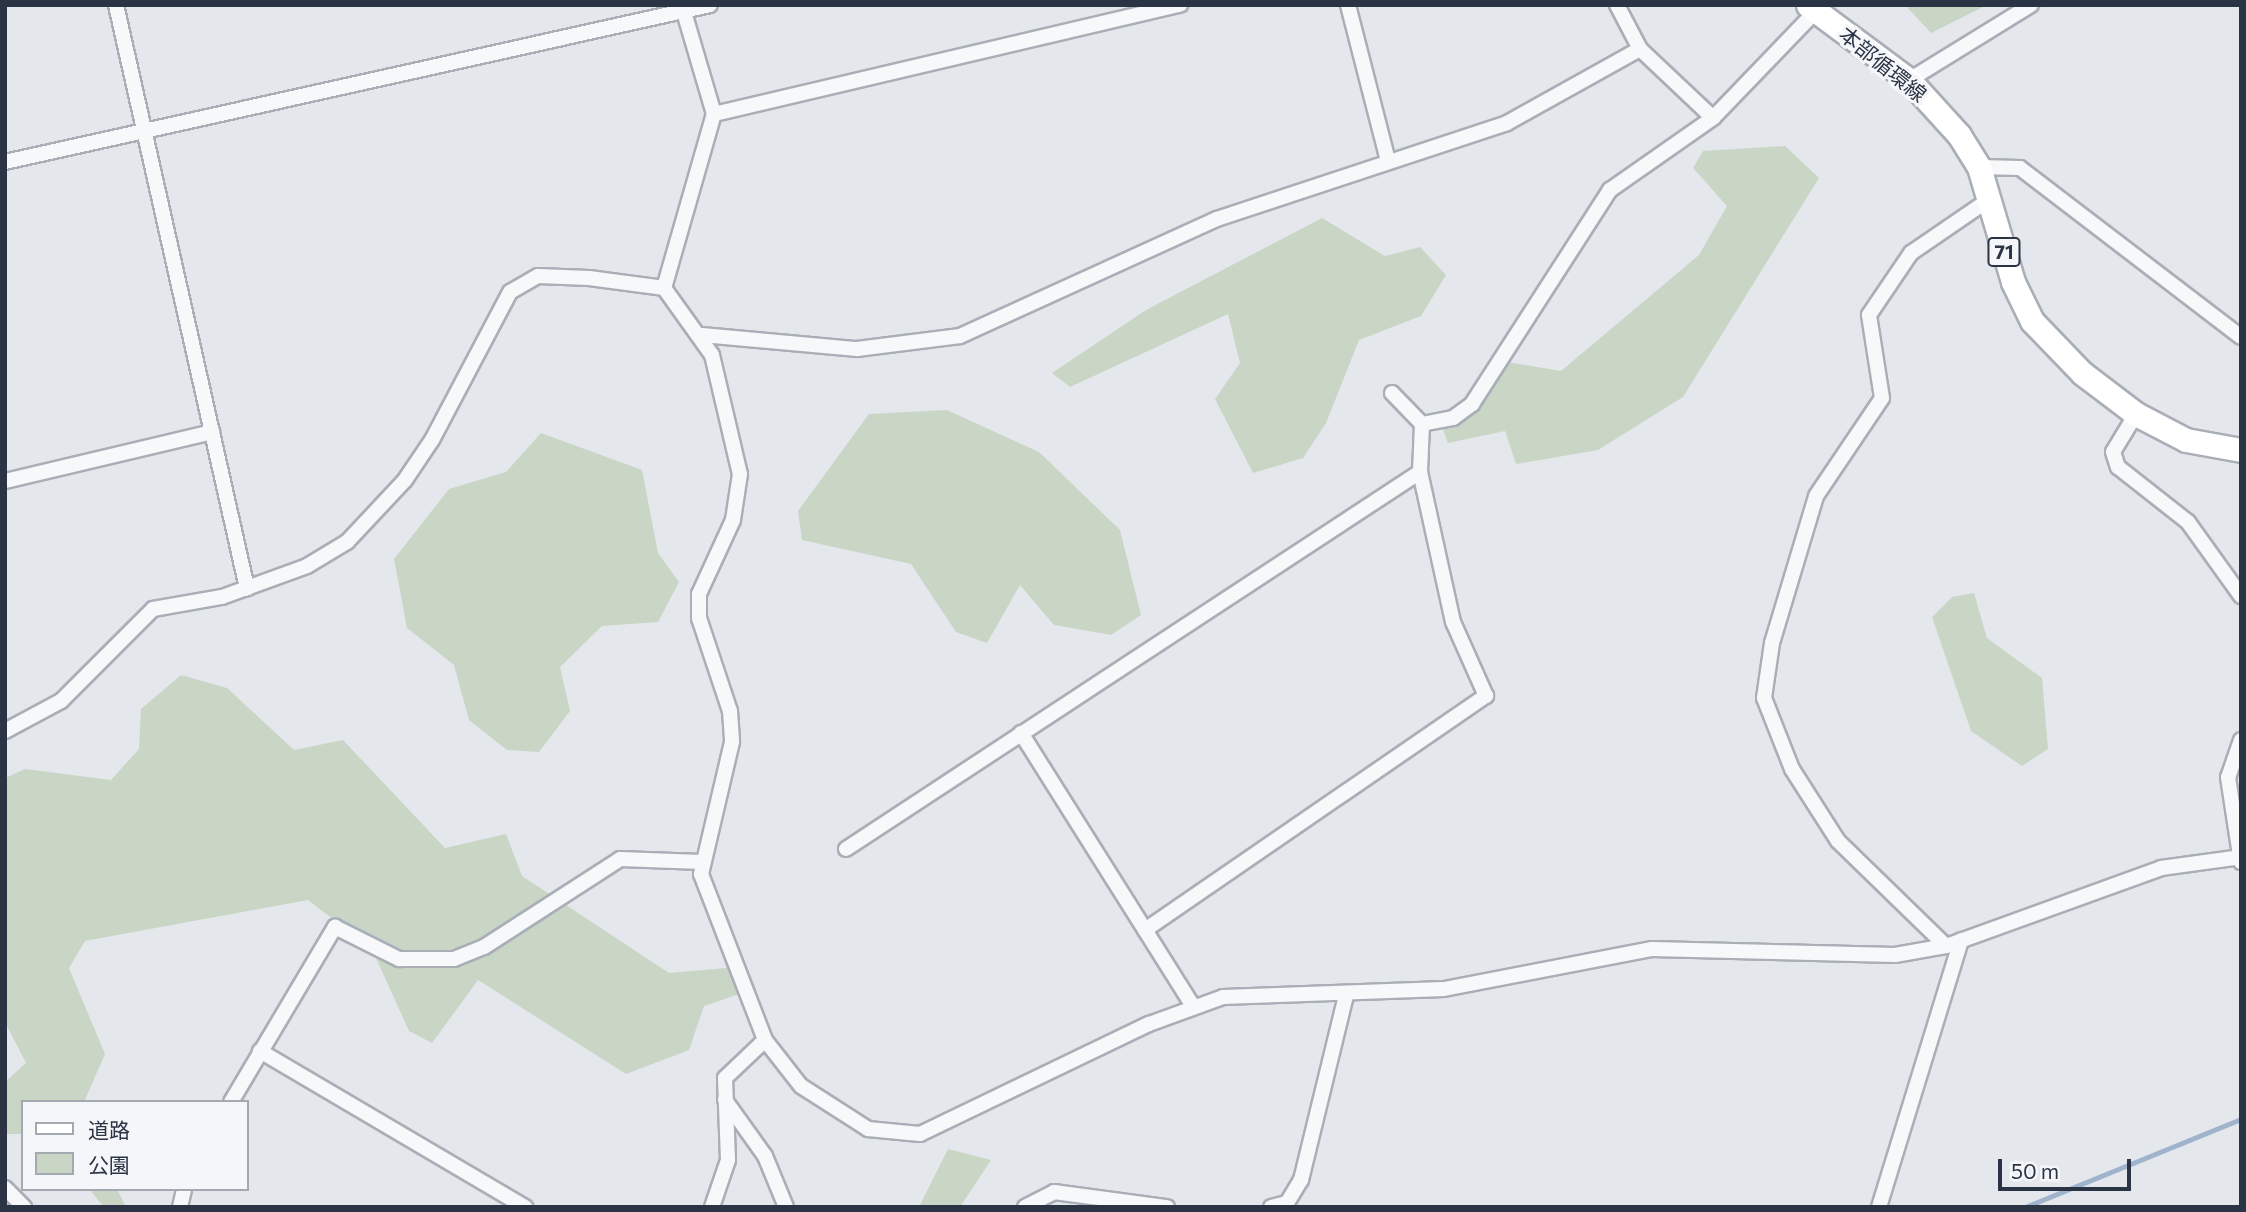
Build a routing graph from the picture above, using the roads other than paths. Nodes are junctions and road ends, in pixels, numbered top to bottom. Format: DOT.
graph roads {
  1 [pos="116,5"];
  2 [pos="709,5"];
  3 [pos="1180,5"];
  4 [pos="1348,5"];
  5 [pos="1617,5"];
  6 [pos="2031,5"];
  7 [pos="682,8"];
  8 [pos="1812,8"];
  9 [pos="1640,49"];
  10 [pos="1909,80"];
  11 [pos="714,114"];
  12 [pos="1713,118"];
  13 [pos="145,132"];
  14 [pos="1388,161"];
  15 [pos="5,162"];
  16 [pos="1979,167"];
  17 [pos="1990,199"];
  18 [pos="664,288"];
  19 [pos="702,335"];
  20 [pos="2241,337"];
  21 [pos="1392,393"];
  22 [pos="2136,414"];
  23 [pos="1422,424"];
  24 [pos="212,432"];
  25 [pos="2241,450"];
  26 [pos="1420,472"];
  27 [pos="5,481"];
  28 [pos="247,589"];
  29 [pos="2241,596"];
  30 [pos="5,731"];
  31 [pos="1021,733"];
  32 [pos="2241,740"];
  33 [pos="846,849"];
  34 [pos="2240,859"];
  35 [pos="702,862"];
  36 [pos="1145,930"];
  37 [pos="1961,940"];
  38 [pos="1946,946"];
  39 [pos="1346,996"];
  40 [pos="1192,1005"];
  41 [pos="765,1040"];
  42 [pos="260,1051"];
  43 [pos="722,1096"];
  44 [pos="231,1100"];
  45 [pos="5,1188"];
  46 [pos="24,1207"];
  47 [pos="524,1207"];
  48 [pos="712,1207"];
  49 [pos="786,1207"];
  50 [pos="1025,1207"];
  51 [pos="1167,1207"];
  52 [pos="1271,1207"];
  53 [pos="1879,1207"];
  1 -- 13 [label="street"];
  2 -- 7 [label="street"];
  3 -- 11 [label="street"];
  4 -- 14 [label="street"];
  5 -- 9 [label="street"];
  6 -- 10 [label="street"];
  7 -- 11 [label="street"];
  7 -- 13 [label="street"];
  8 -- 10 [label="main road, 本部循環線 / 71"];
  8 -- 12 [label="street"];
  9 -- 12 [label="street"];
  9 -- 14 [label="street"];
  10 -- 16 [label="main road, 本部循環線 / 71"];
  11 -- 18 [label="street"];
  12 -- 23 [label="street"];
  13 -- 15 [label="street"];
  13 -- 24 [label="street"];
  14 -- 19 [label="street"];
  16 -- 17 [label="main road, 本部循環線 / 71"];
  16 -- 20 [label="street"];
  17 -- 22 [label="main road, 本部循環線 / 71"];
  17 -- 38 [label="street"];
  18 -- 19 [label="street"];
  18 -- 28 [label="street"];
  19 -- 35 [label="street"];
  21 -- 23 [label="street"];
  22 -- 25 [label="main road, 本部循環線 / 71"];
  22 -- 29 [label="street"];
  23 -- 26 [label="street"];
  24 -- 27 [label="street"];
  24 -- 28 [label="street"];
  26 -- 31 [label="street"];
  26 -- 36 [label="street"];
  28 -- 30 [label="street"];
  31 -- 33 [label="street"];
  31 -- 36 [label="street"];
  32 -- 34 [label="street"];
  34 -- 37 [label="street"];
  35 -- 41 [label="street"];
  35 -- 42 [label="street"];
  36 -- 40 [label="street"];
  37 -- 38 [label="street"];
  37 -- 53 [label="street"];
  38 -- 39 [label="street"];
  39 -- 40 [label="street"];
  39 -- 52 [label="street"];
  40 -- 41 [label="street"];
  41 -- 43 [label="street"];
  42 -- 44 [label="street"];
  42 -- 47 [label="street"];
  43 -- 48 [label="street"];
  43 -- 49 [label="street"];
  45 -- 46 [label="street"];
  50 -- 51 [label="street"];
}
